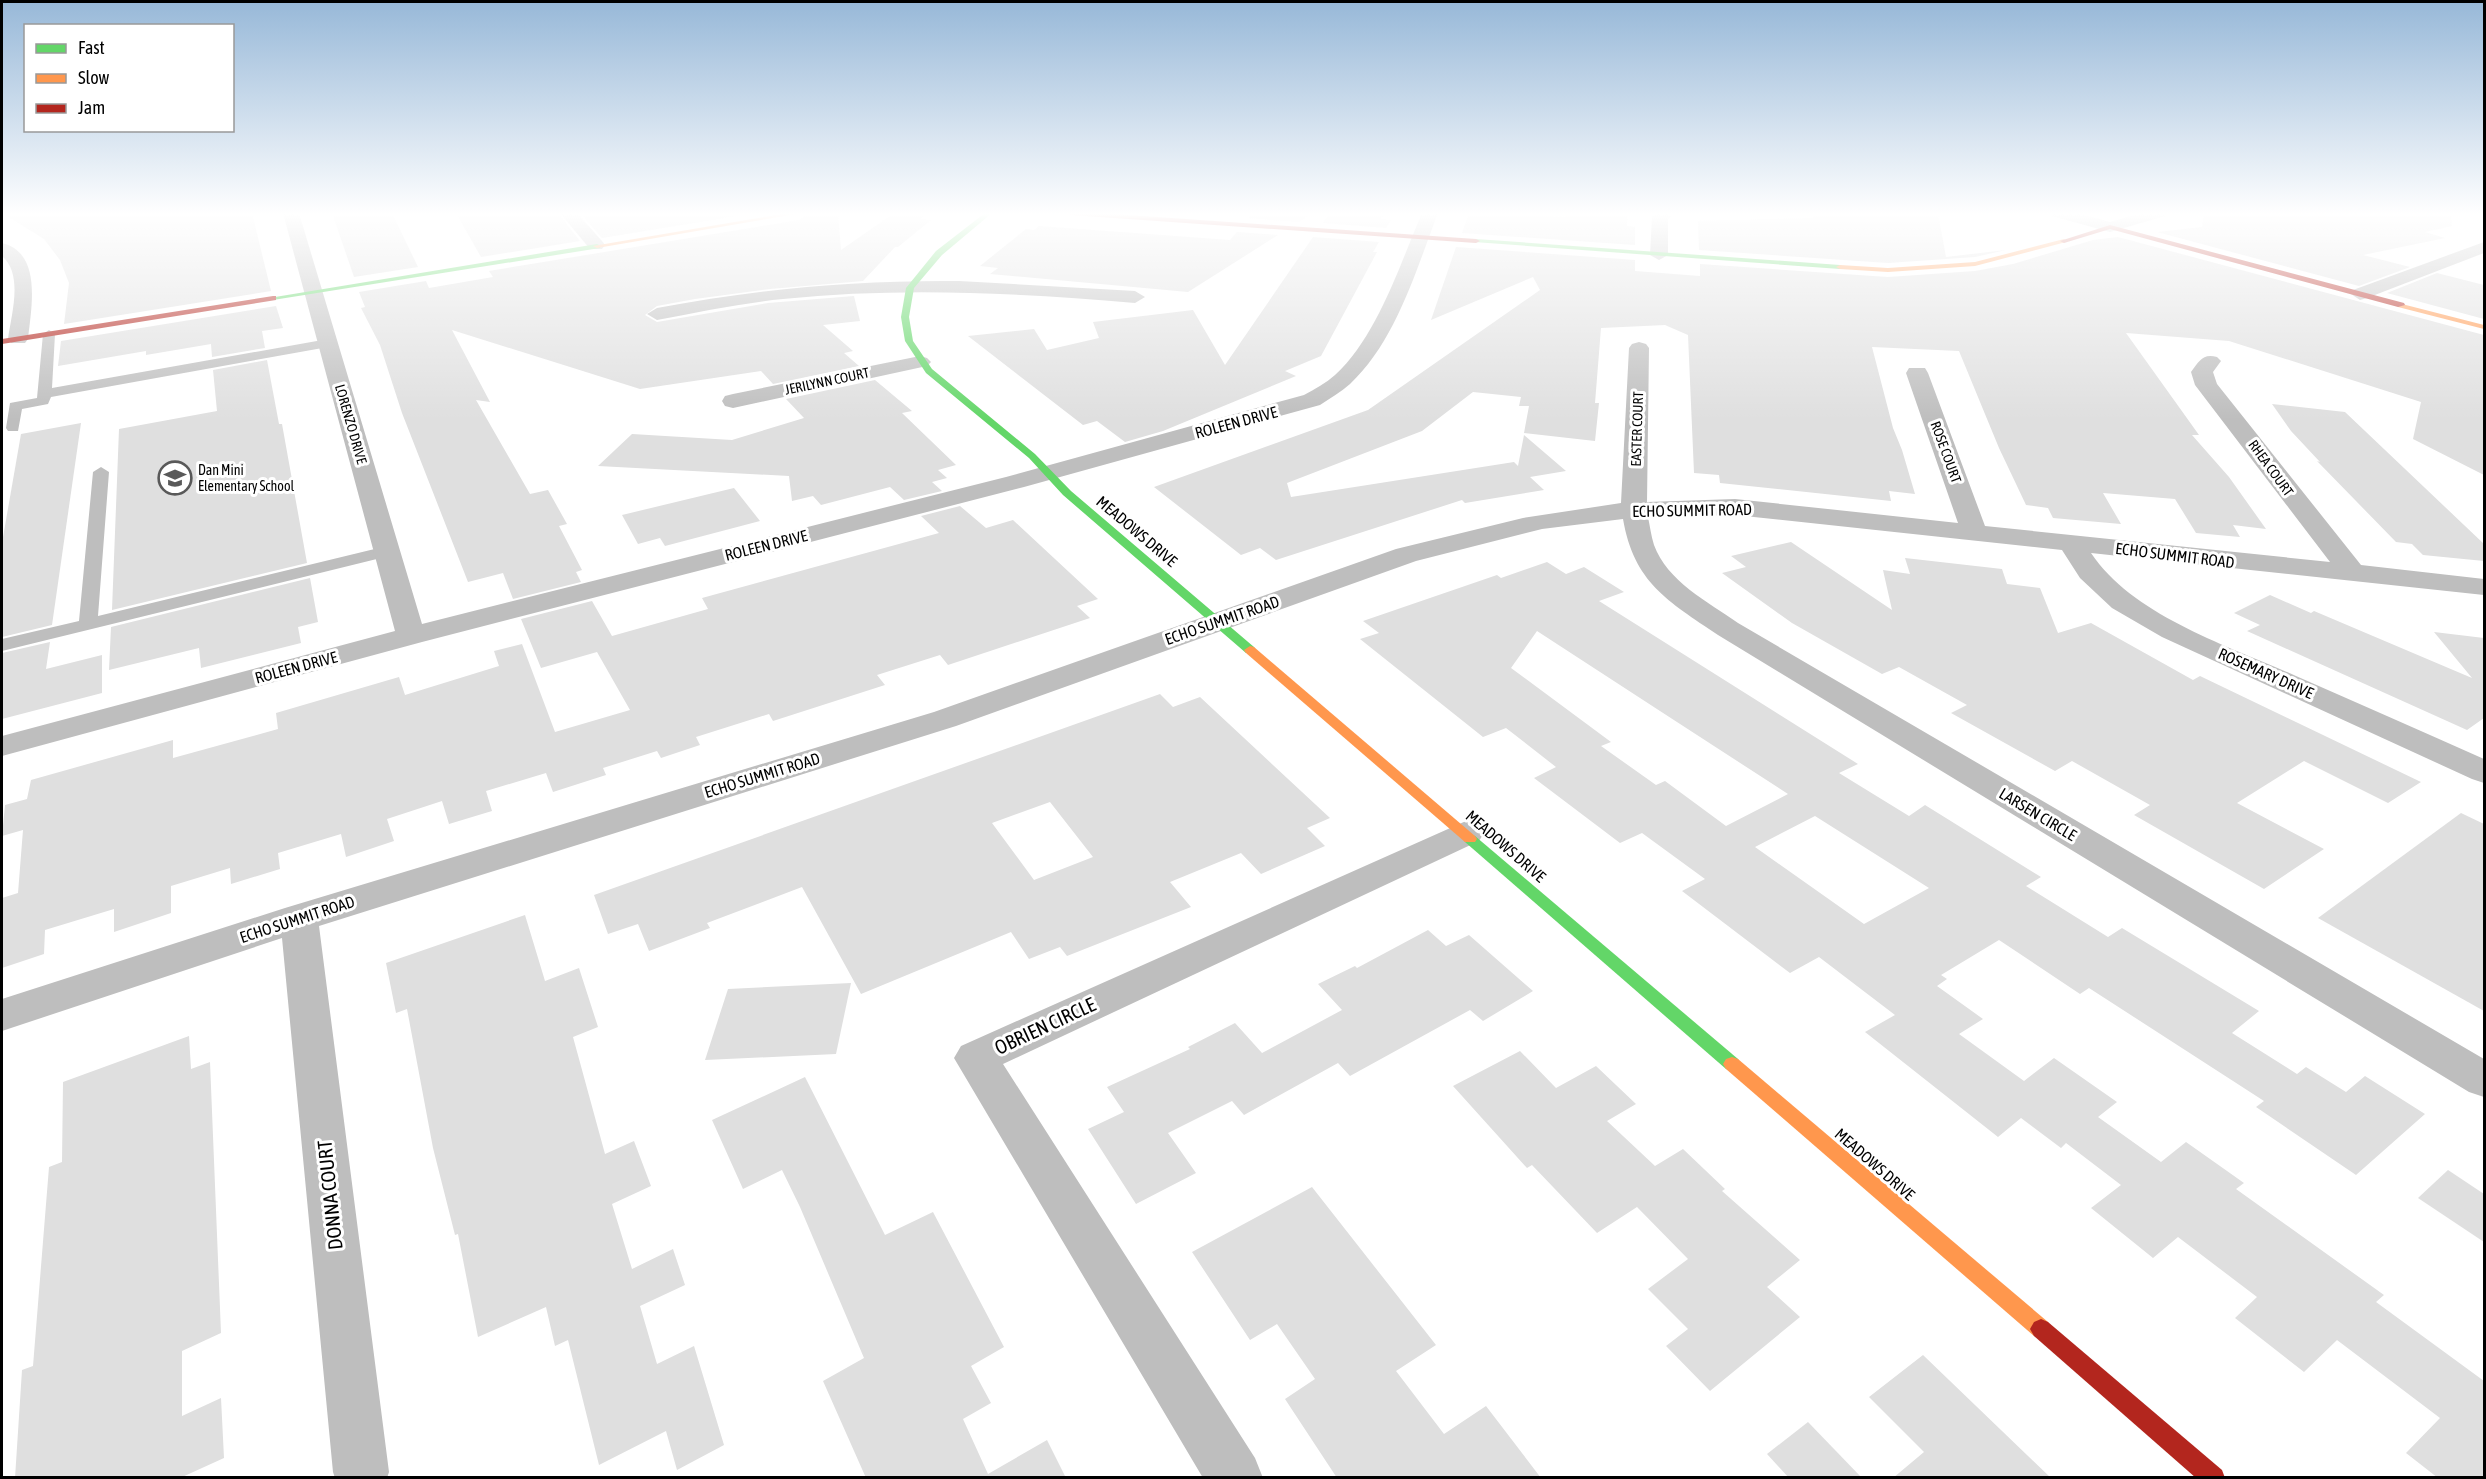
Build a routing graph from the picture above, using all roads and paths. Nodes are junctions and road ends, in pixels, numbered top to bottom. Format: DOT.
graph roads {
  1 [pos="24,282"];
  2 [pos="310,282"];
  3 [pos="368,282"];
  4 [pos="915,282"];
  5 [pos="1398,282"];
  6 [pos="2315,282"];
  7 [pos="2392,282"];
  8 [pos="910,288"];
  9 [pos="313,291"];
  10 [pos="2360,294"];
  11 [pos="1135,297"];
  12 [pos="657,314"];
  13 [pos="2484,327"];
  14 [pos="49,334"];
  15 [pos="10,340"];
  16 [pos="328,343"];
  17 [pos="1639,348"];
  18 [pos="2210,361"];
  19 [pos="920,362"];
  20 [pos="1917,373"];
  21 [pos="45,394"];
  22 [pos="733,401"];
  23 [pos="8,407"];
  24 [pos="13,428"];
  25 [pos="101,472"];
  26 [pos="1048,473"];
  27 [pos="1634,510"];
  28 [pos="1974,532"];
  29 [pos="2071,543"];
  30 [pos="387,551"];
  31 [pos="2352,573"];
  32 [pos="2484,587"];
  33 [pos="1217,621"];
  34 [pos="88,624"];
  35 [pos="411,636"];
  36 [pos="2,645"];
  37 [pos="2,746"];
  38 [pos="2484,772"];
  39 [pos="1466,833"];
  40 [pos="299,918"];
  41 [pos="2,1015"];
  42 [pos="2484,1080"];
  43 [pos="361,1472"];
  44 [pos="1235,1478"];
  45 [pos="2214,1478"];
  1 -- 15 [label="street"];
  2 -- 9 [label="street, LORENZO DRIVE"];
  3 -- 9 [label="street"];
  4 -- 8 [label="street"];
  5 -- 26 [label="street, ROLEEN DRIVE"];
  6 -- 10 [label="street"];
  7 -- 10 [label="street"];
  8 -- 11 [label="street"];
  8 -- 12 [label="street"];
  8 -- 19 [label="street, MEADOWS DRIVE"];
  9 -- 14 [label="street"];
  9 -- 16 [label="street, LORENZO DRIVE"];
  10 -- 13 [label="street"];
  14 -- 15 [label="street"];
  14 -- 21 [label="lane"];
  16 -- 21 [label="lane"];
  16 -- 30 [label="street, LORENZO DRIVE"];
  17 -- 27 [label="street, EASTER COURT"];
  18 -- 31 [label="street, RHEA COURT"];
  19 -- 22 [label="street, JERILYNN COURT"];
  19 -- 26 [label="street, MEADOWS DRIVE"];
  20 -- 28 [label="street, ROSE COURT"];
  21 -- 23 [label="lane"];
  23 -- 24 [label="lane"];
  25 -- 34 [label="lane"];
  26 -- 33 [label="street, MEADOWS DRIVE"];
  26 -- 35 [label="street, ROLEEN DRIVE"];
  27 -- 28 [label="street, ECHO SUMMIT ROAD"];
  27 -- 33 [label="street, ECHO SUMMIT ROAD"];
  27 -- 42 [label="street, LARSEN CIRCLE"];
  28 -- 29 [label="street, ECHO SUMMIT ROAD"];
  29 -- 31 [label="street, ECHO SUMMIT ROAD"];
  29 -- 38 [label="street, ROSEMARY DRIVE"];
  30 -- 34 [label="lane"];
  30 -- 35 [label="street, LORENZO DRIVE"];
  31 -- 32 [label="street, ECHO SUMMIT ROAD"];
  33 -- 39 [label="street, MEADOWS DRIVE"];
  33 -- 40 [label="street, ECHO SUMMIT ROAD"];
  34 -- 36 [label="lane"];
  35 -- 37 [label="street, ROLEEN DRIVE"];
  39 -- 44 [label="street, OBRIEN CIRCLE"];
  39 -- 45 [label="street, MEADOWS DRIVE"];
  40 -- 41 [label="street, ECHO SUMMIT ROAD"];
  40 -- 43 [label="street, DONNA COURT"];
}
